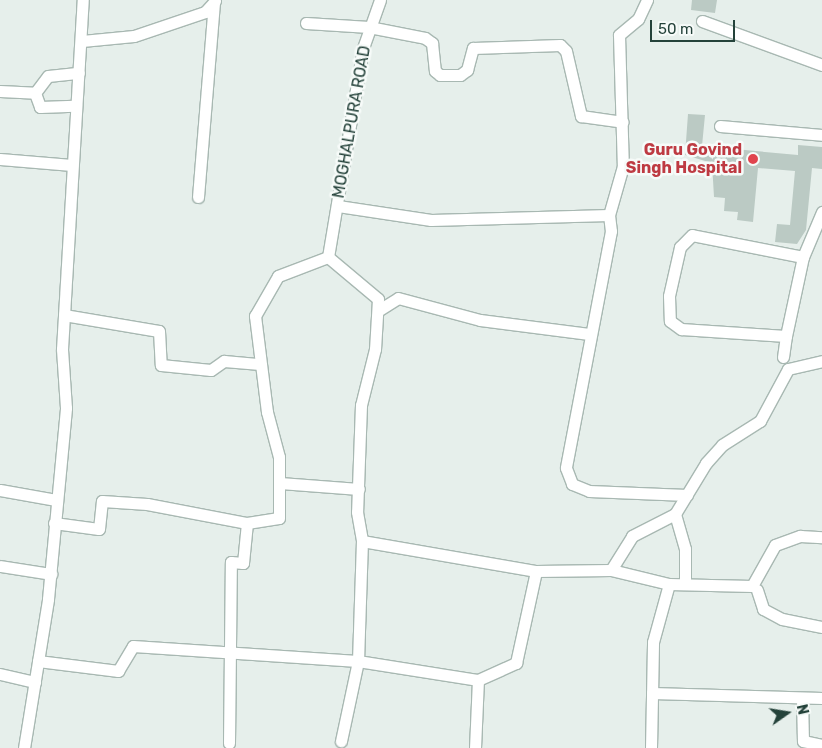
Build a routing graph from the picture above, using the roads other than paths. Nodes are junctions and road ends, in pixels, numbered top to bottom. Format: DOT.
graph roads {
  1 [pos="83,0"];
  2 [pos="380,0"];
  3 [pos="647,0"];
  4 [pos="215,2"];
  5 [pos="702,21"];
  6 [pos="306,23"];
  7 [pos="369,27"];
  8 [pos="82,41"];
  9 [pos="822,65"];
  10 [pos="78,73"];
  11 [pos="0,91"];
  12 [pos="35,93"];
  13 [pos="74,106"];
  14 [pos="623,122"];
  15 [pos="720,126"];
  16 [pos="822,135"];
  17 [pos="0,159"];
  18 [pos="72,165"];
  19 [pos="198,196"];
  20 [pos="338,206"];
  21 [pos="822,212"];
  22 [pos="609,215"];
  23 [pos="329,252"];
  24 [pos="803,257"];
  25 [pos="379,310"];
  26 [pos="64,315"];
  27 [pos="589,334"];
  28 [pos="786,336"];
  29 [pos="783,358"];
  30 [pos="822,361"];
  31 [pos="260,364"];
  32 [pos="280,483"];
  33 [pos="359,489"];
  34 [pos="0,490"];
  35 [pos="687,495"];
  36 [pos="56,500"];
  37 [pos="675,514"];
  38 [pos="54,523"];
  39 [pos="247,523"];
  40 [pos="822,537"];
  41 [pos="362,541"];
  42 [pos="0,566"];
  43 [pos="611,570"];
  44 [pos="536,571"];
  45 [pos="51,574"];
  46 [pos="670,584"];
  47 [pos="686,584"];
  48 [pos="757,590"];
  49 [pos="822,627"];
  50 [pos="228,655"];
  51 [pos="38,661"];
  52 [pos="358,661"];
  53 [pos="0,674"];
  54 [pos="478,680"];
  55 [pos="35,682"];
  56 [pos="652,693"];
  57 [pos="802,698"];
  58 [pos="822,698"];
  59 [pos="341,741"];
  60 [pos="229,743"];
  61 [pos="822,745"];
  62 [pos="24,748"];
  63 [pos="475,748"];
  64 [pos="652,748"];
  1 -- 8 [label="street"];
  2 -- 7 [label="street, MOGHALPURA ROAD"];
  3 -- 14 [label="street"];
  4 -- 8 [label="street"];
  4 -- 19 [label="street"];
  5 -- 9 [label="street"];
  6 -- 7 [label="street"];
  7 -- 14 [label="street"];
  7 -- 20 [label="street, MOGHALPURA ROAD"];
  8 -- 10 [label="street"];
  10 -- 12 [label="street"];
  10 -- 13 [label="street"];
  11 -- 12 [label="street"];
  12 -- 13 [label="street"];
  13 -- 18 [label="street"];
  14 -- 22 [label="street"];
  15 -- 16 [label="street"];
  17 -- 18 [label="street"];
  18 -- 26 [label="street"];
  20 -- 22 [label="street"];
  20 -- 23 [label="street, MOGHALPURA ROAD"];
  21 -- 24 [label="street"];
  22 -- 27 [label="street"];
  23 -- 25 [label="street"];
  23 -- 31 [label="street"];
  24 -- 28 [label="street"];
  24 -- 28 [label="street"];
  25 -- 27 [label="street"];
  25 -- 33 [label="street"];
  26 -- 31 [label="street"];
  26 -- 36 [label="street"];
  27 -- 35 [label="street"];
  28 -- 29 [label="street"];
  30 -- 35 [label="street"];
  31 -- 32 [label="street"];
  32 -- 33 [label="street"];
  32 -- 39 [label="street"];
  33 -- 41 [label="street"];
  34 -- 36 [label="street"];
  35 -- 37 [label="street"];
  36 -- 38 [label="street"];
  37 -- 43 [label="street"];
  37 -- 47 [label="street"];
  38 -- 39 [label="street"];
  38 -- 45 [label="street"];
  39 -- 50 [label="street"];
  40 -- 47 [label="street"];
  41 -- 44 [label="street"];
  41 -- 52 [label="street"];
  42 -- 45 [label="street"];
  43 -- 44 [label="street"];
  43 -- 46 [label="street"];
  44 -- 54 [label="street"];
  45 -- 51 [label="street"];
  46 -- 47 [label="street"];
  46 -- 56 [label="street"];
  48 -- 49 [label="street"];
  50 -- 51 [label="street"];
  50 -- 52 [label="street"];
  50 -- 60 [label="street"];
  51 -- 55 [label="street"];
  52 -- 54 [label="street"];
  52 -- 59 [label="street"];
  53 -- 55 [label="street"];
  54 -- 63 [label="street"];
  55 -- 62 [label="street"];
  56 -- 57 [label="street"];
  56 -- 64 [label="street"];
  57 -- 58 [label="street"];
  57 -- 61 [label="street"];
}
